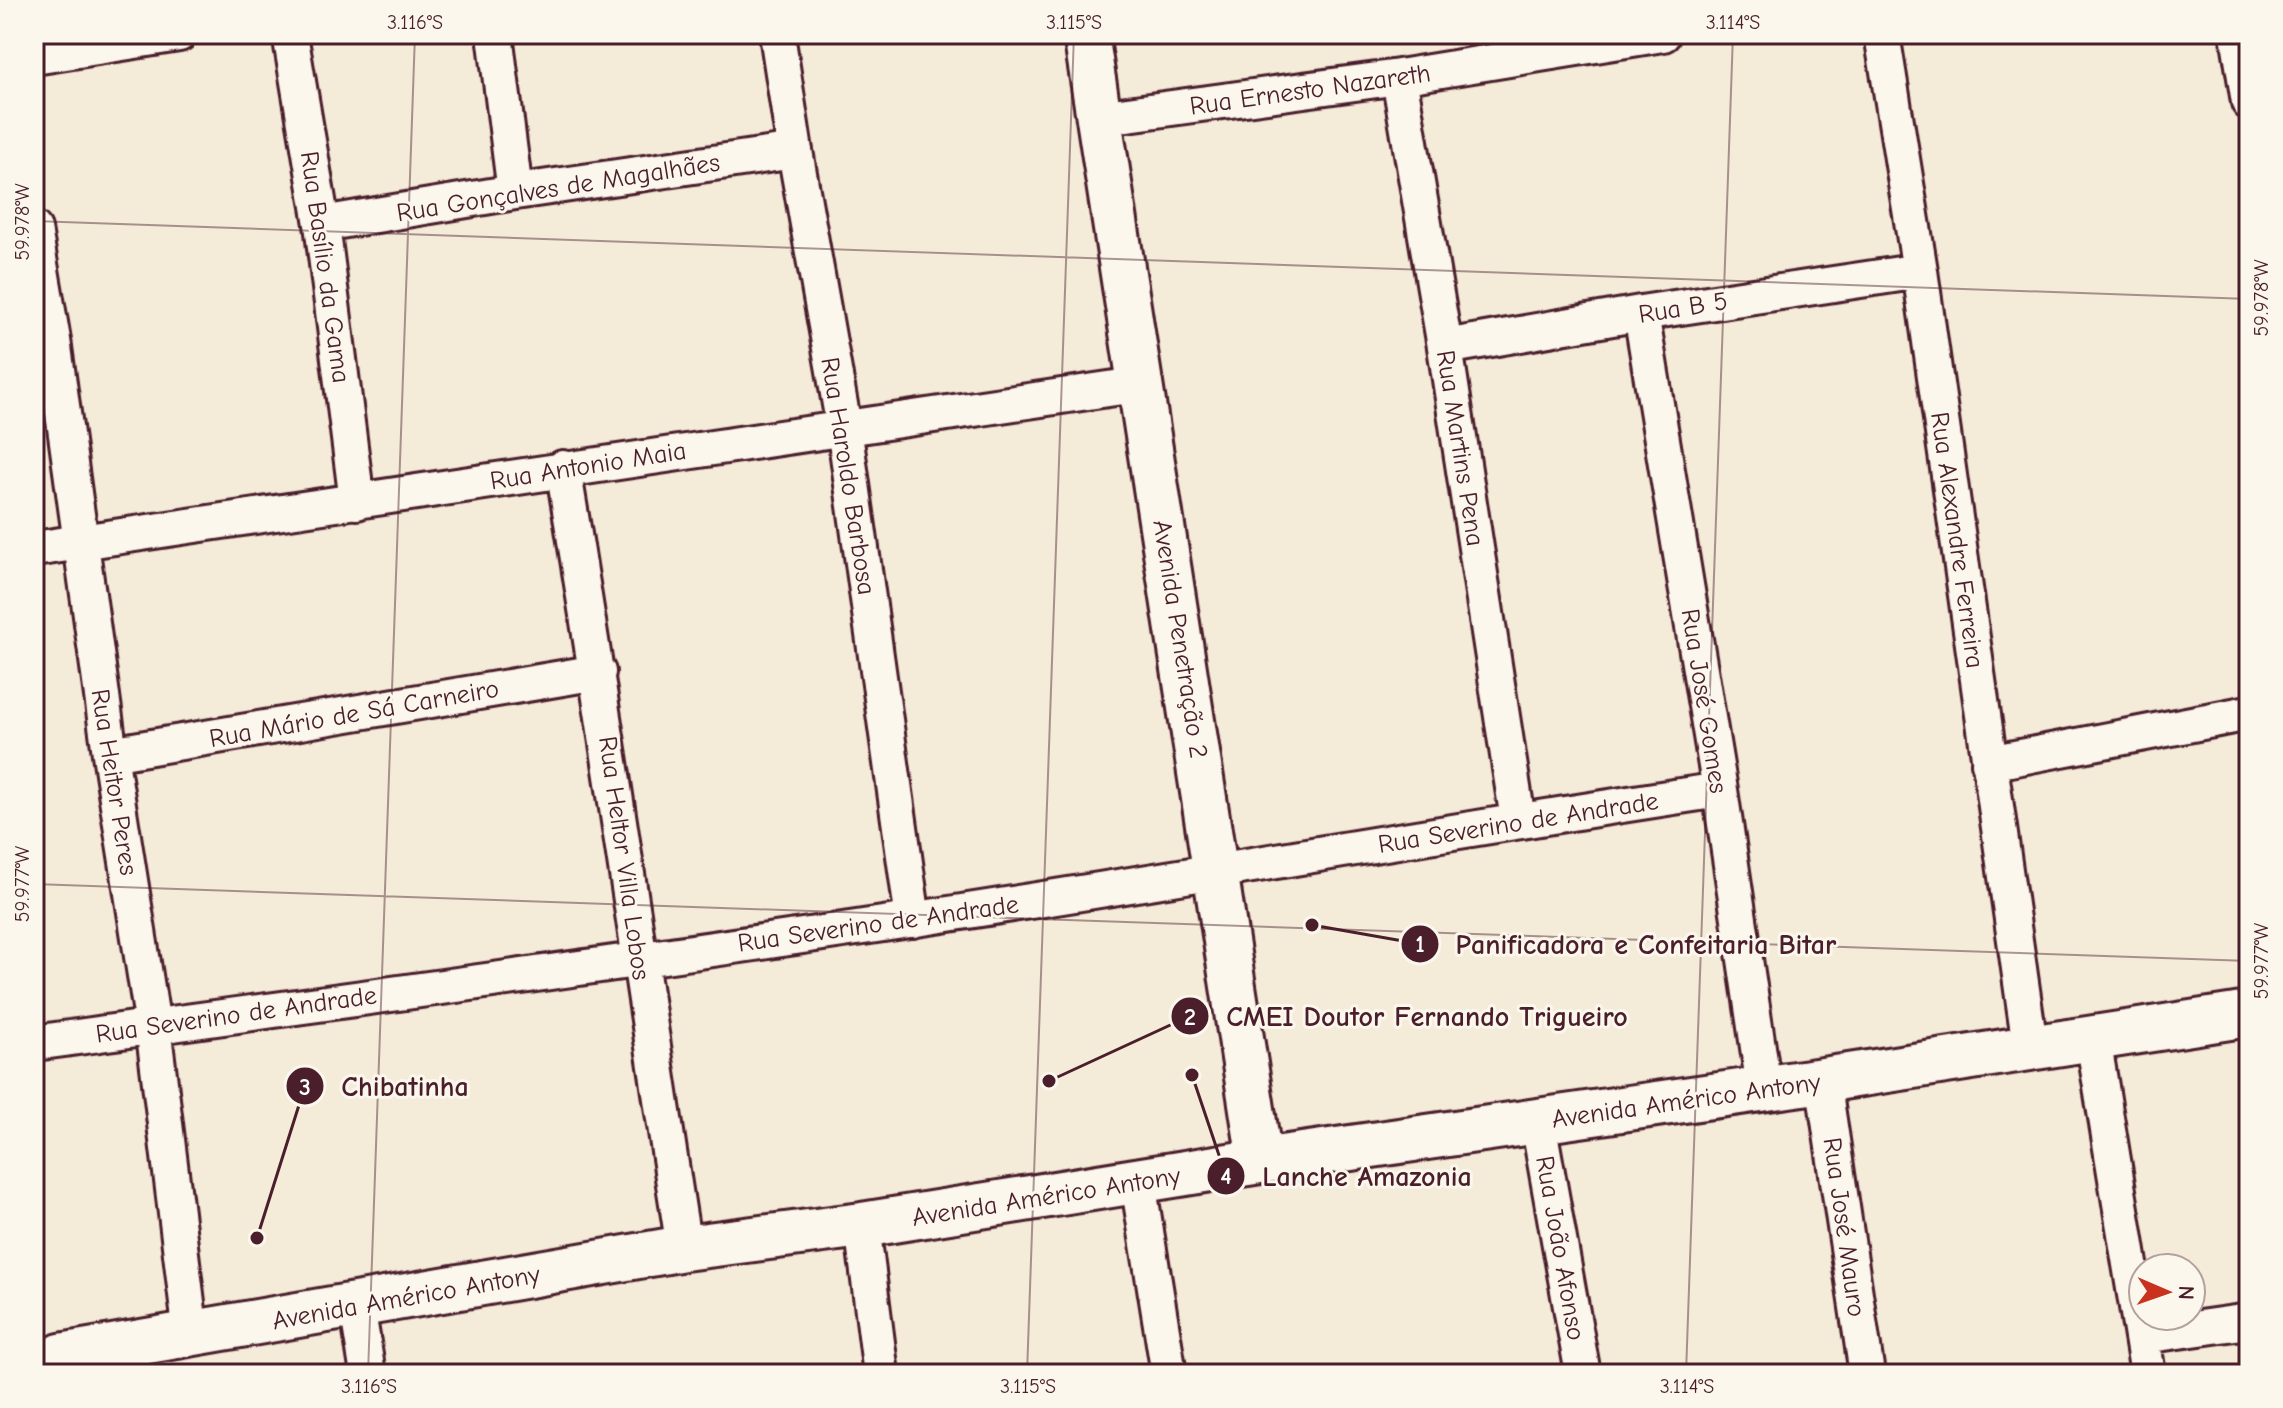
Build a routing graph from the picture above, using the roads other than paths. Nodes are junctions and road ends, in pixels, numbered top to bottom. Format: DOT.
graph roads {
  1 [pos="179,34"];
  2 [pos="290,34"];
  3 [pos="495,34"];
  4 [pos="777,34"];
  5 [pos="1086,34"];
  6 [pos="1663,34"];
  7 [pos="1882,34"];
  8 [pos="2238,34"];
  9 [pos="34,57"];
  10 [pos="1399,77"];
  11 [pos="2249,102"];
  12 [pos="1098,118"];
  13 [pos="795,151"];
  14 [pos="515,192"];
  15 [pos="322,224"];
  16 [pos="34,229"];
  17 [pos="1920,271"];
  18 [pos="1641,313"];
  19 [pos="43,341"];
  20 [pos="1445,347"];
  21 [pos="1142,384"];
  22 [pos="844,427"];
  23 [pos="563,468"];
  24 [pos="357,502"];
  25 [pos="81,542"];
  26 [pos="34,549"];
  27 [pos="598,672"];
  28 [pos="2249,713"];
  29 [pos="110,754"];
  30 [pos="1989,763"];
  31 [pos="1720,790"];
  32 [pos="1518,820"];
  33 [pos="1216,872"];
  34 [pos="913,920"];
  35 [pos="639,958"];
  36 [pos="2249,1014"];
  37 [pos="153,1026"];
  38 [pos="2093,1038"];
  39 [pos="34,1043"];
  40 [pos="2030,1046"];
  41 [pos="1823,1080"];
  42 [pos="1764,1088"];
  43 [pos="1538,1122"];
  44 [pos="1260,1161"];
  45 [pos="1138,1182"];
  46 [pos="862,1225"];
  47 [pos="684,1248"];
  48 [pos="357,1306"];
  49 [pos="2249,1321"];
  50 [pos="191,1335"];
  51 [pos="2143,1336"];
  52 [pos="53,1363"];
  53 [pos="368,1374"];
  54 [pos="881,1374"];
  55 [pos="1169,1374"];
  56 [pos="1583,1374"];
  57 [pos="1867,1374"];
  58 [pos="2148,1374"];
  1 -- 9 [label="street"];
  2 -- 15 [label="street, Rua Basílio da Gama"];
  3 -- 14 [label="street"];
  4 -- 13 [label="street, Rua Haroldo Barbosa"];
  5 -- 12 [label="street, Avenida Penetração 2"];
  6 -- 10 [label="street, Rua Ernesto Nazareth"];
  7 -- 17 [label="street, Rua Alexandre Ferreira"];
  8 -- 11 [label="street"];
  10 -- 12 [label="street, Rua Ernesto Nazareth"];
  10 -- 20 [label="street, Rua Martins Pena"];
  12 -- 21 [label="street, Avenida Penetração 2"];
  13 -- 14 [label="street, Rua Gonçalves de Magalhães"];
  13 -- 22 [label="street, Rua Haroldo Barbosa"];
  14 -- 15 [label="street, Rua Gonçalves de Magalhães"];
  15 -- 24 [label="street, Rua Basílio da Gama"];
  16 -- 19 [label="street, Rua Heitor Peres"];
  17 -- 18 [label="street, Rua B 5"];
  17 -- 30 [label="street, Rua Alexandre Ferreira"];
  18 -- 20 [label="street, Rua B 5"];
  18 -- 31 [label="street, Rua José Gomes"];
  19 -- 25 [label="street, Rua Heitor Peres"];
  20 -- 32 [label="street, Rua Martins Pena"];
  21 -- 22 [label="street, Rua Antonio Maia"];
  21 -- 33 [label="street, Avenida Penetração 2"];
  22 -- 23 [label="street, Rua Antonio Maia"];
  22 -- 34 [label="street, Rua Haroldo Barbosa"];
  23 -- 24 [label="street, Rua Antonio Maia"];
  23 -- 27 [label="street, Rua Heltor Villa Lobos"];
  24 -- 25 [label="street, Rua Antonio Maia"];
  25 -- 26 [label="street, Rua Antonio Maia"];
  25 -- 29 [label="street, Rua Heitor Peres"];
  27 -- 29 [label="street, Rua Mário de Sá Carneiro"];
  27 -- 35 [label="street, Rua Heltor Villa Lobos"];
  28 -- 30 [label="street"];
  29 -- 37 [label="street, Rua Heitor Peres"];
  30 -- 40 [label="street, Rua Alexandre Ferreira"];
  31 -- 32 [label="street, Rua Severino de Andrade"];
  31 -- 42 [label="street, Rua José Gomes"];
  32 -- 33 [label="street, Rua Severino de Andrade"];
  33 -- 34 [label="street, Rua Severino de Andrade"];
  33 -- 44 [label="street, Avenida Penetração 2"];
  34 -- 35 [label="street, Rua Severino de Andrade"];
  35 -- 37 [label="street, Rua Severino de Andrade"];
  35 -- 47 [label="street, Rua Heltor Villa Lobos"];
  36 -- 38 [label="street, Avenida Américo Antony"];
  37 -- 39 [label="street, Rua Severino de Andrade"];
  37 -- 50 [label="street, Rua Heitor Peres"];
  38 -- 40 [label="street, Avenida Américo Antony"];
  38 -- 51 [label="street"];
  40 -- 41 [label="street, Avenida Américo Antony"];
  41 -- 42 [label="street, Avenida Américo Antony"];
  41 -- 57 [label="street, Rua José Mauro"];
  42 -- 43 [label="street, Avenida Américo Antony"];
  43 -- 44 [label="street, Avenida Américo Antony"];
  43 -- 56 [label="street, Rua João Afonso"];
  44 -- 45 [label="street, Avenida Américo Antony"];
  45 -- 46 [label="street, Avenida Américo Antony"];
  45 -- 55 [label="street"];
  46 -- 47 [label="street, Avenida Américo Antony"];
  46 -- 54 [label="street"];
  47 -- 48 [label="street, Avenida Américo Antony"];
  48 -- 50 [label="street, Avenida Américo Antony"];
  48 -- 53 [label="street"];
  49 -- 51 [label="street"];
  50 -- 52 [label="street, Avenida Américo Antony"];
  51 -- 58 [label="street"];
}
